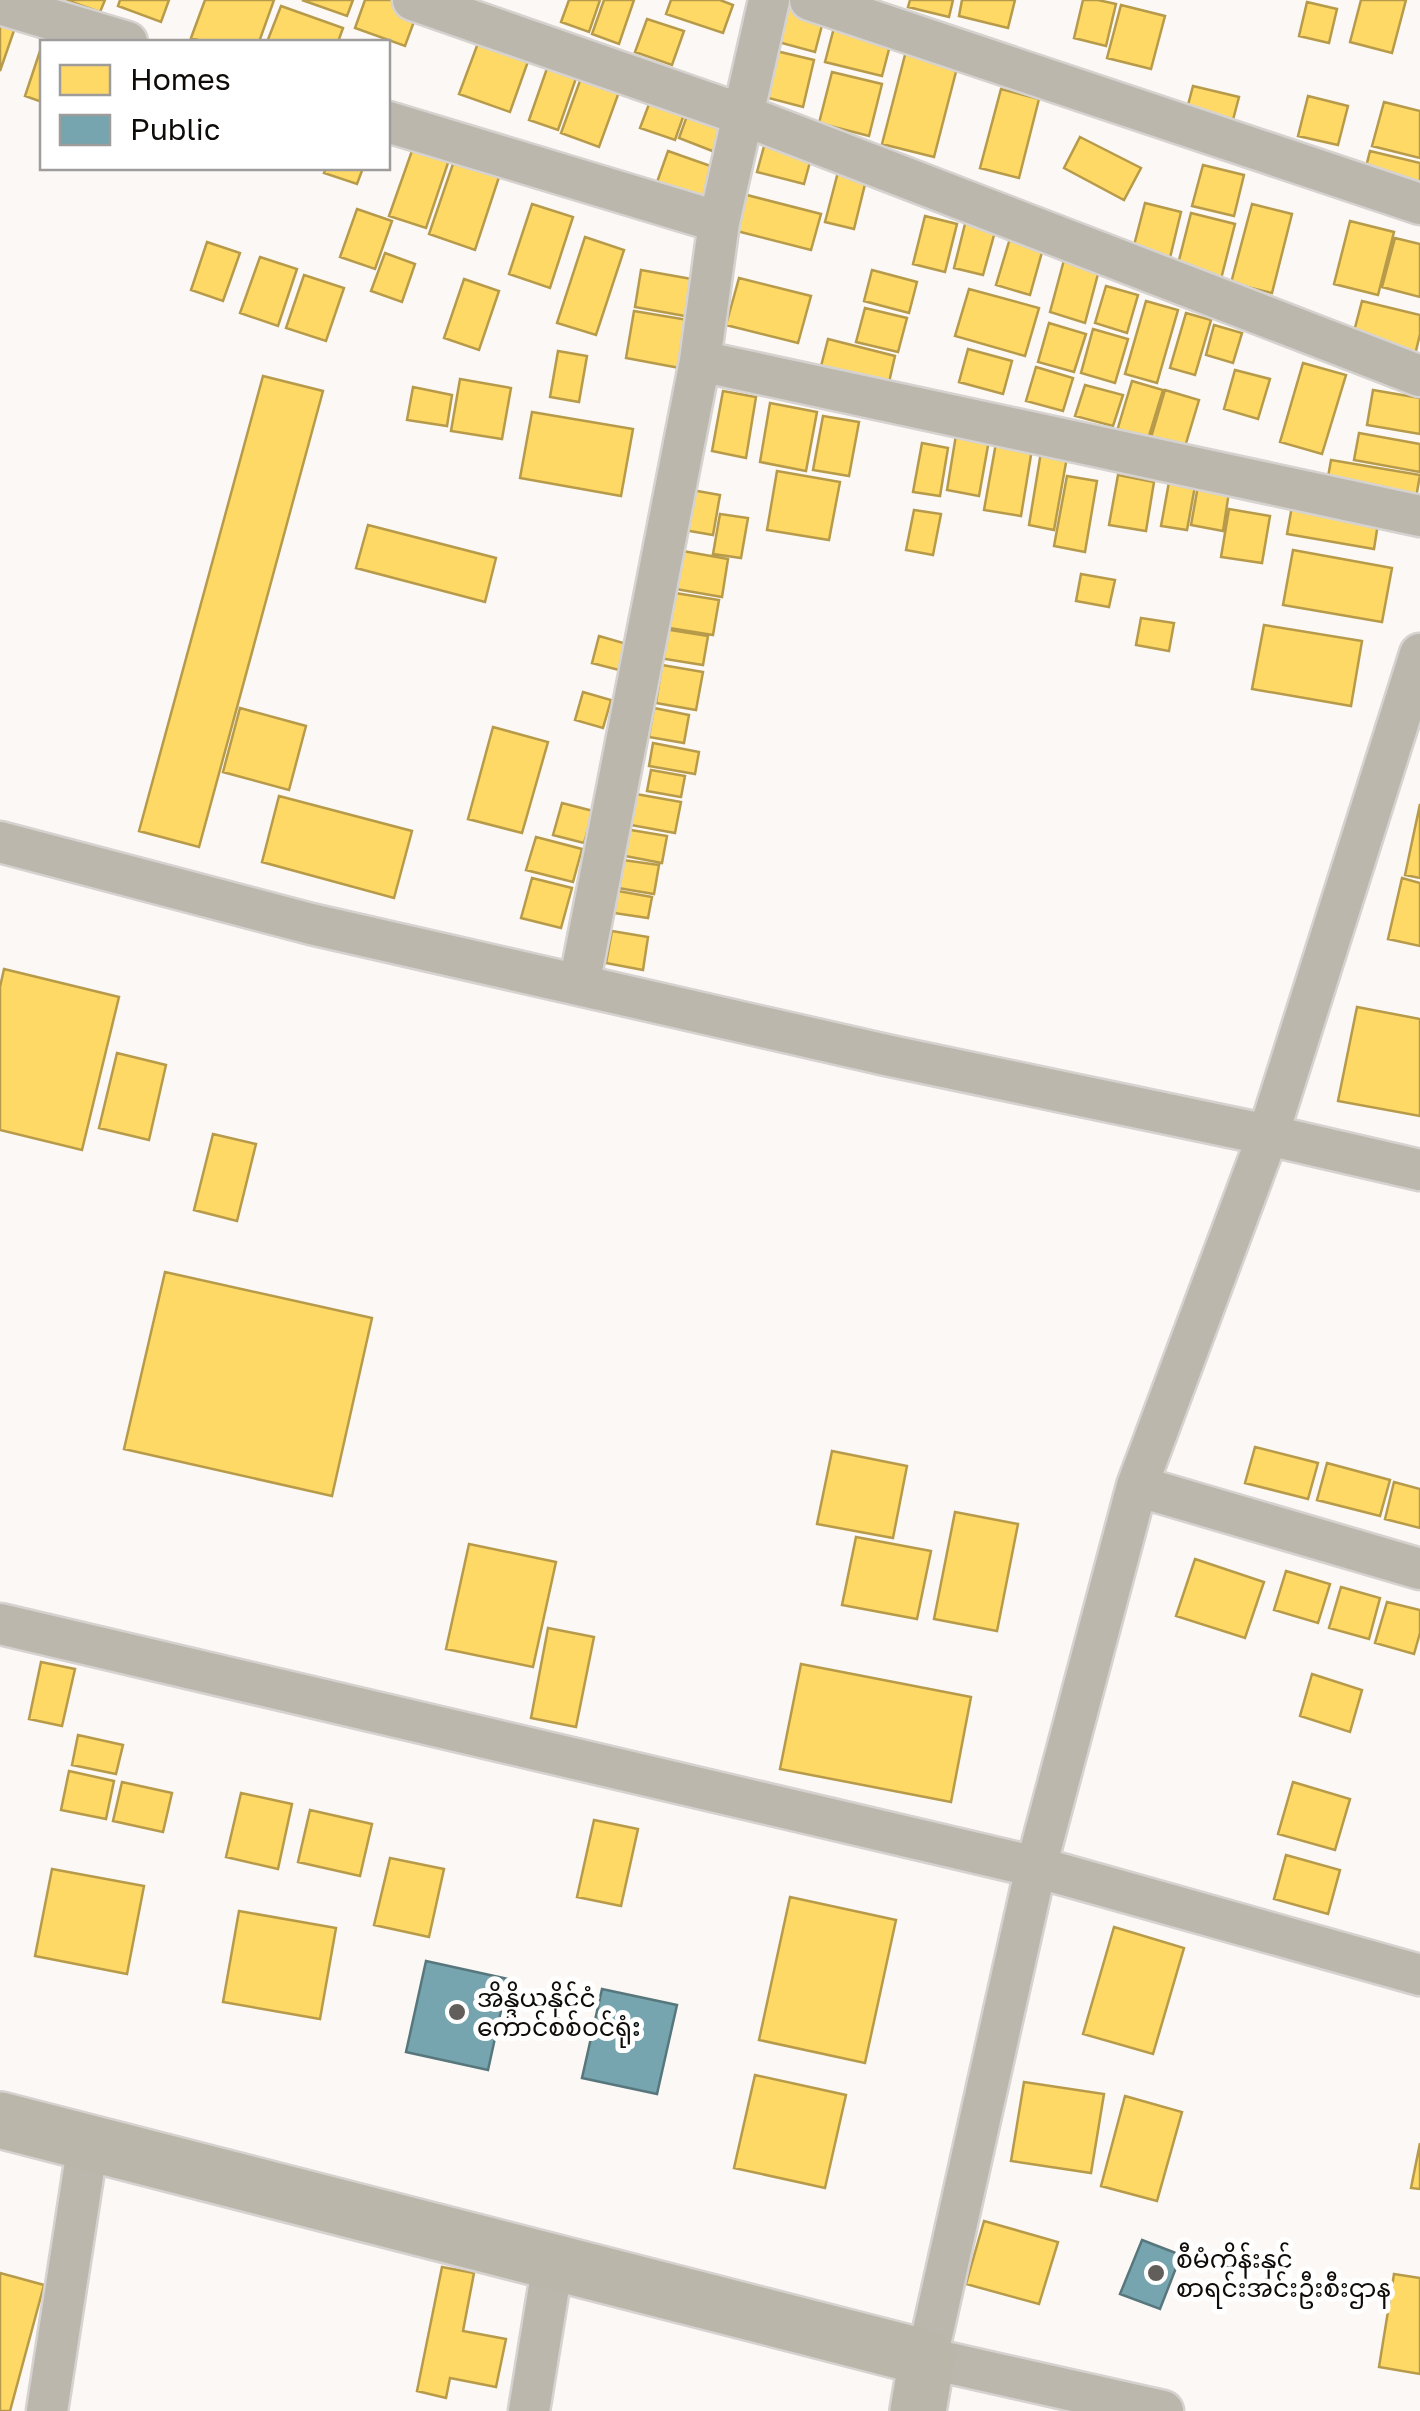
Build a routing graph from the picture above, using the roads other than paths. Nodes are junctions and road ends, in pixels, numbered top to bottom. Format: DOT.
graph roads {
  1 [pos="413,0"];
  2 [pos="769,0"];
  3 [pos="810,0"];
  4 [pos="0,4"];
  5 [pos="119,40"];
  6 [pos="743,115"];
  7 [pos="390,123"];
  8 [pos="1420,204"];
  9 [pos="719,222"];
  10 [pos="700,362"];
  11 [pos="1420,376"];
  12 [pos="1420,516"];
  13 [pos="1420,654"];
  14 [pos="0,842"];
  15 [pos="578,985"];
  16 [pos="1268,1136"];
  17 [pos="1420,1170"];
  18 [pos="1137,1486"];
  19 [pos="1420,1569"];
  20 [pos="0,1624"];
  21 [pos="1036,1867"];
  22 [pos="1420,1975"];
  23 [pos="0,2120"];
  24 [pos="88,2143"];
  25 [pos="553,2262"];
  26 [pos="927,2358"];
  27 [pos="47,2411"];
  28 [pos="529,2411"];
  29 [pos="918,2411"];
  30 [pos="1164,2411"];
  1 -- 6 [label="street"];
  2 -- 6 [label="street"];
  3 -- 8 [label="street"];
  4 -- 5 [label="street"];
  6 -- 9 [label="street"];
  6 -- 11 [label="street"];
  7 -- 9 [label="street"];
  9 -- 10 [label="street"];
  10 -- 12 [label="street"];
  10 -- 15 [label="street"];
  13 -- 16 [label="street"];
  14 -- 15 [label="street"];
  15 -- 16 [label="street"];
  16 -- 17 [label="street"];
  16 -- 18 [label="street"];
  18 -- 19 [label="street"];
  18 -- 21 [label="street"];
  20 -- 21 [label="street"];
  21 -- 22 [label="street"];
  21 -- 26 [label="street"];
  23 -- 24 [label="street"];
  24 -- 25 [label="street"];
  24 -- 27 [label="street"];
  25 -- 26 [label="street"];
  25 -- 28 [label="street"];
  26 -- 29 [label="street"];
  26 -- 30 [label="street"];
}
